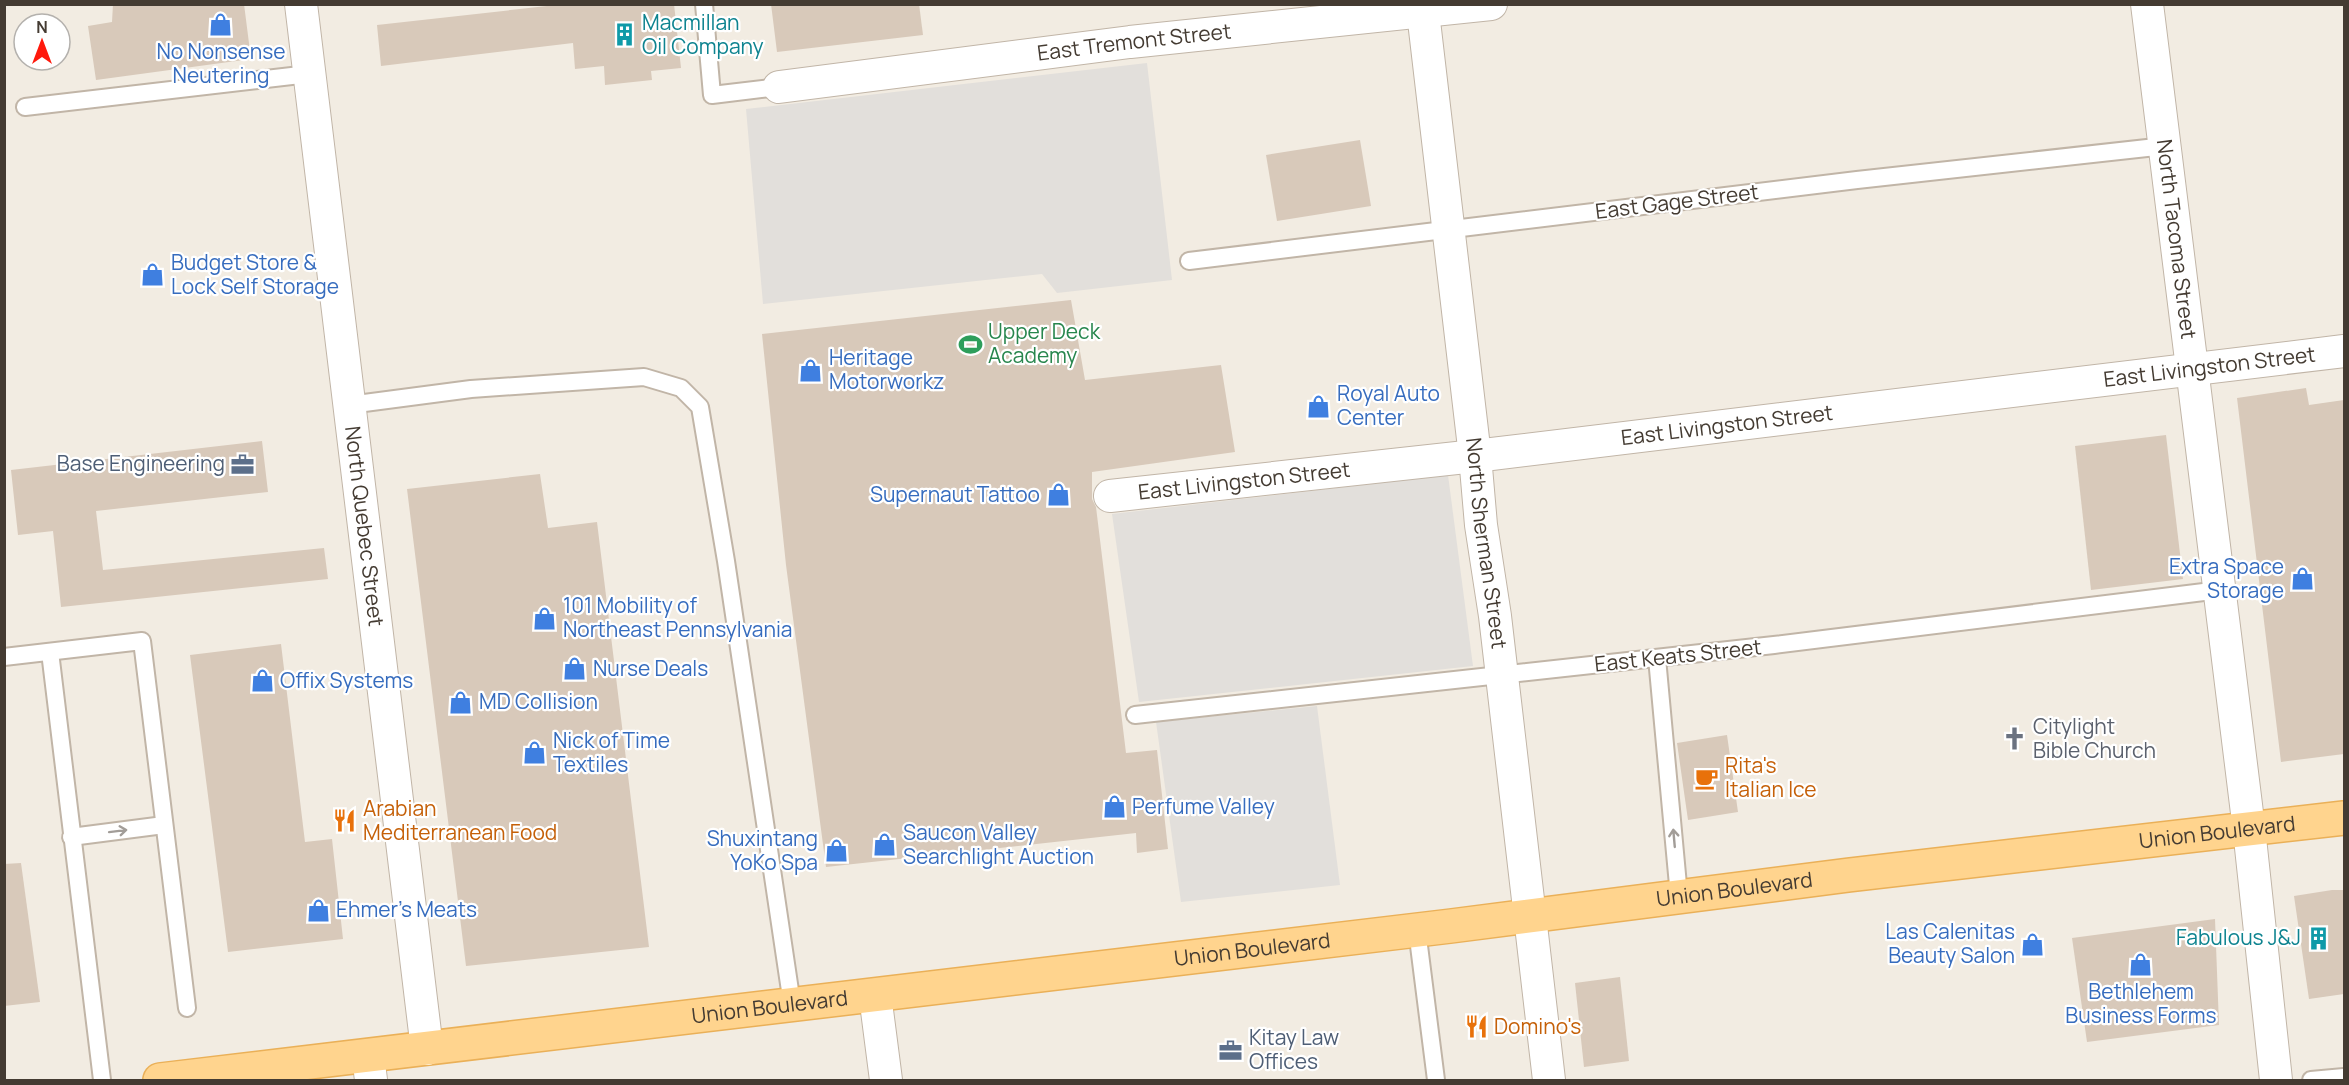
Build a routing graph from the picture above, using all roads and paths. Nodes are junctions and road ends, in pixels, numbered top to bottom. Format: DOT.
graph roads {
  1 [pos="301,4"];
  2 [pos="705,4"];
  3 [pos="1491,4"];
  4 [pos="2147,4"];
  5 [pos="1423,9"];
  6 [pos="309,74"];
  7 [pos="779,87"];
  8 [pos="25,107"];
  9 [pos="2166,146"];
  10 [pos="1449,229"];
  11 [pos="1189,261"];
  12 [pos="2344,351"];
  13 [pos="2193,369"];
  14 [pos="349,405"];
  15 [pos="1475,456"];
  16 [pos="1110,496"];
  17 [pos="2220,590"];
  18 [pos="50,652"];
  19 [pos="4,657"];
  20 [pos="1657,658"];
  21 [pos="1502,676"];
  22 [pos="1135,715"];
  23 [pos="2344,818"];
  24 [pos="164,825"];
  25 [pos="2249,829"];
  26 [pos="71,837"];
  27 [pos="1679,896"];
  28 [pos="1529,915"];
  29 [pos="1417,930"];
  30 [pos="875,995"];
  31 [pos="792,1004"];
  32 [pos="187,1008"];
  33 [pos="427,1049"];
  34 [pos="370,1068"];
  35 [pos="2344,1077"];
  36 [pos="102,1080"];
  37 [pos="160,1080"];
  38 [pos="886,1080"];
  39 [pos="1436,1080"];
  40 [pos="1549,1080"];
  41 [pos="2276,1080"];
  42 [pos="2311,1080"];
  1 -- 6 [label="street, North Quebec Street"];
  2 -- 7 [label="lane"];
  3 -- 5 [label="street, East Tremont Street"];
  4 -- 9 [label="street, North Tacoma Street"];
  5 -- 7 [label="street, East Tremont Street"];
  5 -- 10 [label="street, North Sherman Street"];
  6 -- 8 [label="lane"];
  6 -- 14 [label="street, North Quebec Street"];
  9 -- 10 [label="lane, East Gage Street"];
  9 -- 13 [label="street, North Tacoma Street"];
  10 -- 11 [label="lane, East Gage Street"];
  10 -- 15 [label="street, North Sherman Street"];
  12 -- 13 [label="street, East Livingston Street"];
  13 -- 15 [label="street, East Livingston Street"];
  13 -- 17 [label="street, North Tacoma Street"];
  14 -- 31 [label="lane"];
  14 -- 33 [label="street, North Quebec Street"];
  15 -- 16 [label="street, East Livingston Street"];
  15 -- 21 [label="street, North Sherman Street"];
  17 -- 20 [label="lane, East Keats Street"];
  17 -- 25 [label="street, North Tacoma Street"];
  18 -- 19 [label="lane"];
  18 -- 24 [label="lane"];
  18 -- 26 [label="lane"];
  20 -- 21 [label="lane, East Keats Street"];
  27 -- 20 [label="lane, one-way"];
  21 -- 22 [label="lane, East Keats Street"];
  21 -- 28 [label="street, North Sherman Street"];
  23 -- 25 [label="main road, Union Boulevard"];
  26 -- 24 [label="lane, one-way"];
  24 -- 32 [label="lane"];
  25 -- 27 [label="main road, Union Boulevard"];
  25 -- 41 [label="street, North Tacoma Street"];
  26 -- 36 [label="lane"];
  27 -- 28 [label="main road, Union Boulevard"];
  28 -- 29 [label="main road, Union Boulevard"];
  28 -- 40 [label="street, North Sherman Street"];
  29 -- 30 [label="main road, Union Boulevard"];
  29 -- 39 [label="lane"];
  30 -- 31 [label="main road, Union Boulevard"];
  30 -- 38 [label="street"];
  31 -- 33 [label="main road, Union Boulevard"];
  33 -- 34 [label="main road, Union Boulevard"];
  34 -- 37 [label="main road, Union Boulevard"];
  35 -- 42 [label="lane"];
}
